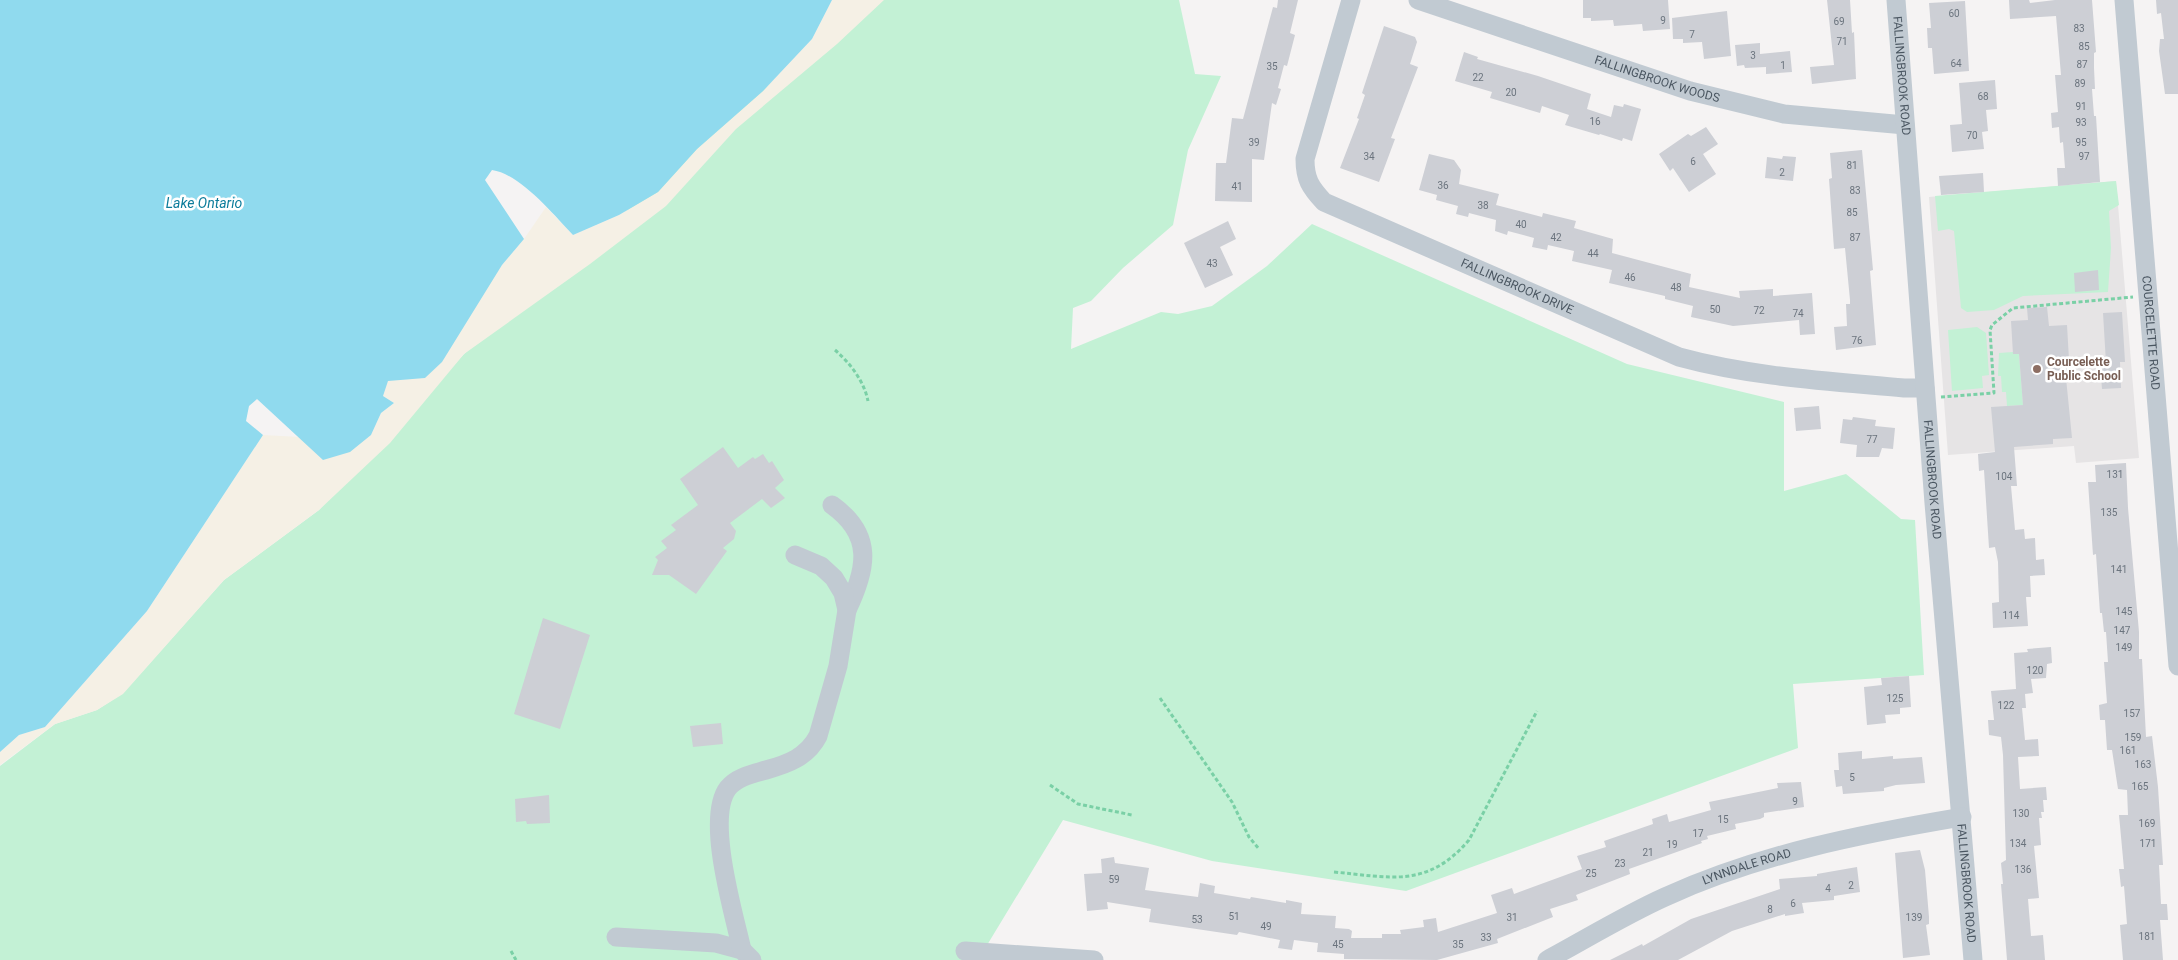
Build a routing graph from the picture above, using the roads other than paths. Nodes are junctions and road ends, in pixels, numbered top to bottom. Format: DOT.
graph roads {
  1 [pos="1351,0"];
  2 [pos="1418,0"];
  3 [pos="1896,0"];
  4 [pos="2124,0"];
  5 [pos="1905,125"];
  6 [pos="1933,393"];
  7 [pos="832,505"];
  8 [pos="795,555"];
  9 [pos="847,610"];
  10 [pos="2178,666"];
  11 [pos="1962,816"];
  12 [pos="616,937"];
  13 [pos="965,951"];
  14 [pos="747,955"];
  15 [pos="1094,960"];
  16 [pos="1548,960"];
  17 [pos="1973,960"];
  1 -- 6 [label="street, FALLINGBROOK DRIVE"];
  2 -- 5 [label="street, FALLINGBROOK WOODS"];
  3 -- 5 [label="street, FALLINGBROOK ROAD"];
  4 -- 10 [label="street, COURCELETTE ROAD"];
  5 -- 6 [label="street, FALLINGBROOK ROAD"];
  6 -- 11 [label="street, FALLINGBROOK ROAD"];
  7 -- 9 [label="street"];
  8 -- 9 [label="street"];
  9 -- 14 [label="street"];
  11 -- 16 [label="street, LYNNDALE ROAD"];
  11 -- 17 [label="street, FALLINGBROOK ROAD"];
  12 -- 14 [label="street"];
  13 -- 15 [label="street"];
}
